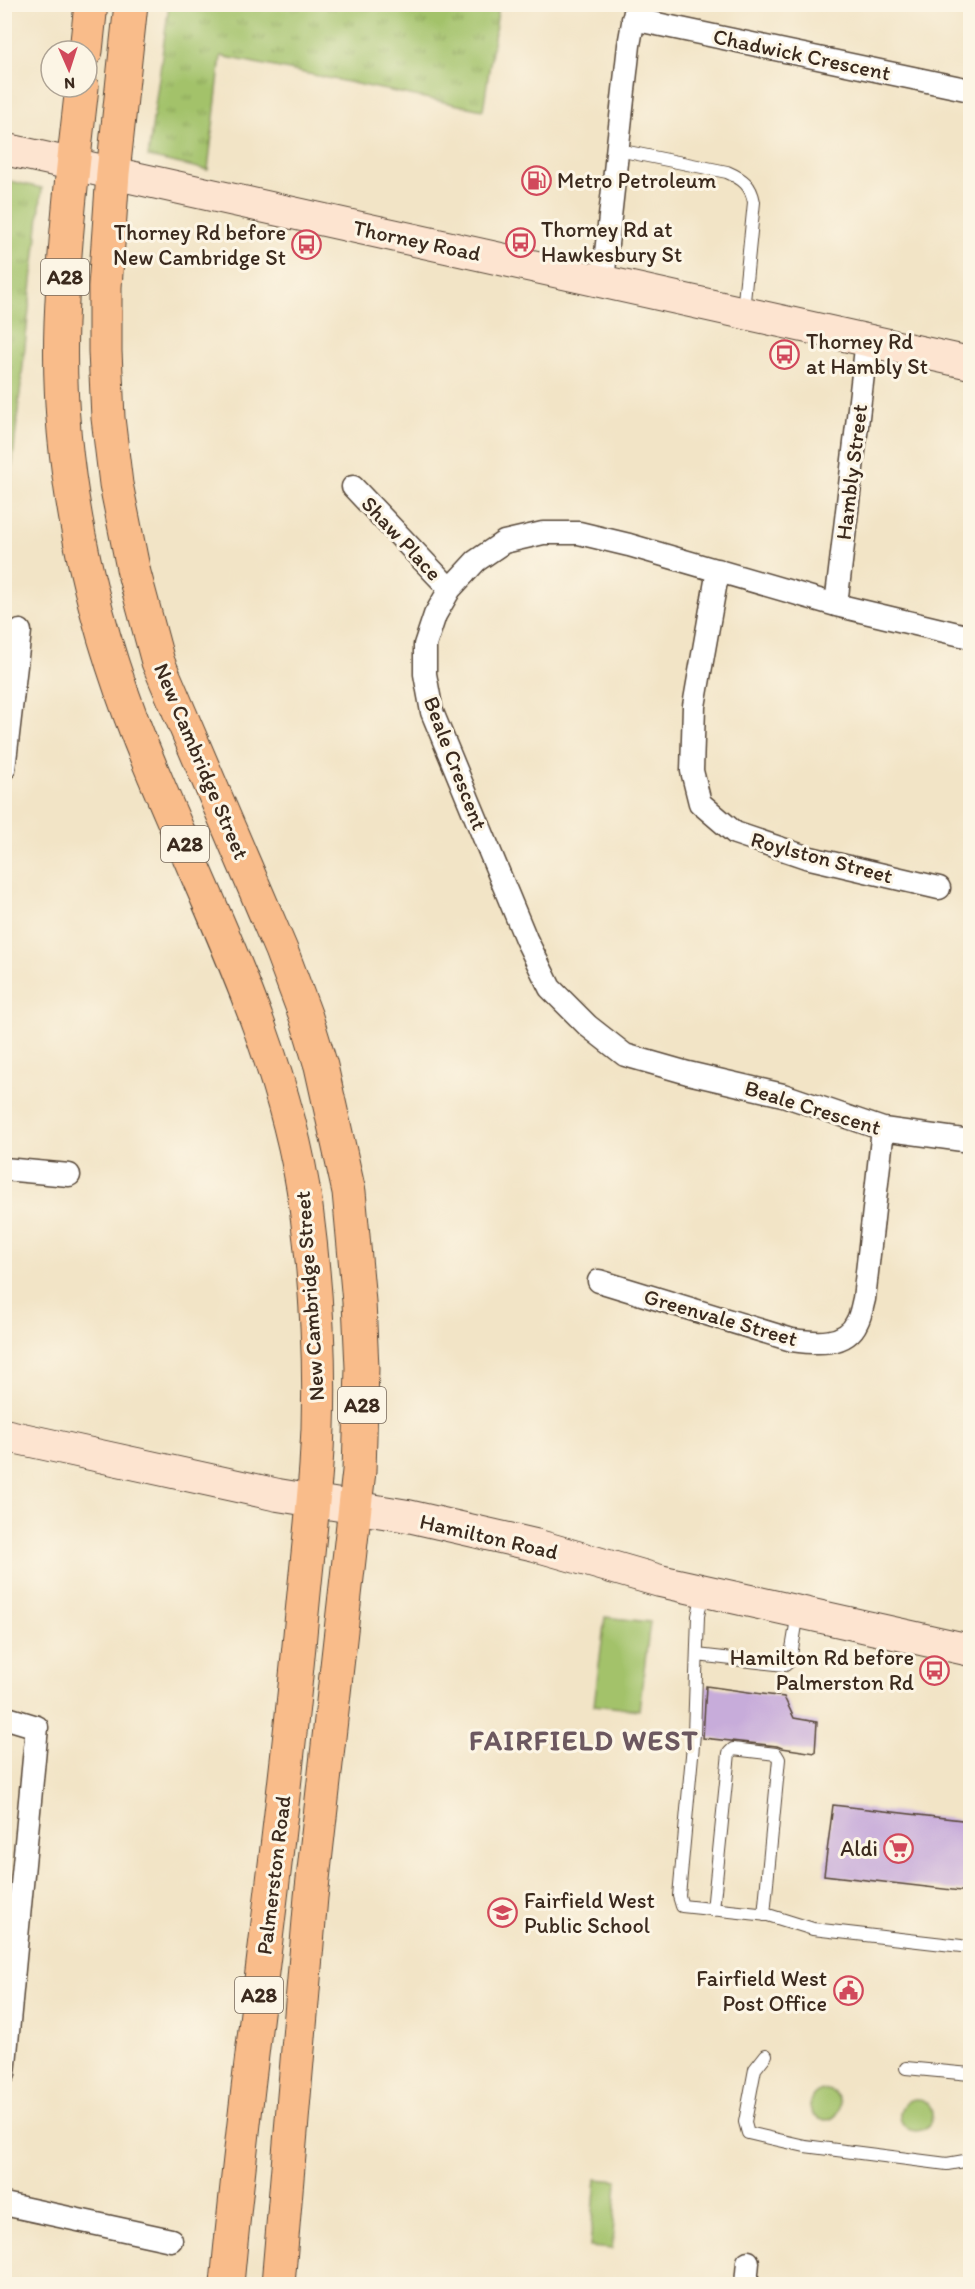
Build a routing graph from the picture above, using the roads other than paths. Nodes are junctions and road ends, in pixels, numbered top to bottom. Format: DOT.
graph roads {
  1 [pos="91,4"];
  2 [pos="131,4"];
  3 [pos="635,12"];
  4 [pos="87,39"];
  5 [pos="970,90"];
  6 [pos="81,99"];
  7 [pos="4,148"];
  8 [pos="618,150"];
  9 [pos="73,164"];
  10 [pos="113,173"];
  11 [pos="603,280"];
  12 [pos="742,312"];
  13 [pos="867,340"];
  14 [pos="970,363"];
  15 [pos="354,487"];
  16 [pos="718,570"];
  17 [pos="450,589"];
  18 [pos="836,605"];
  19 [pos="20,631"];
  20 [pos="970,637"];
  21 [pos="4,769"];
  22 [pos="939,888"];
  23 [pos="883,1129"];
  24 [pos="970,1141"];
  25 [pos="4,1169"];
  26 [pos="69,1175"];
  27 [pos="599,1281"];
  28 [pos="4,1435"];
  29 [pos="313,1502"];
  30 [pos="355,1508"];
  31 [pos="703,1590"];
  32 [pos="798,1612"];
  33 [pos="970,1650"];
  34 [pos="697,1655"];
  35 [pos="4,1717"];
  36 [pos="713,1910"];
  37 [pos="764,1915"];
  38 [pos="961,1946"];
  39 [pos="766,2055"];
  40 [pos="906,2068"];
  41 [pos="4,2073"];
  42 [pos="970,2074"];
  43 [pos="970,2160"];
  44 [pos="4,2204"];
  45 [pos="171,2240"];
  46 [pos="748,2262"];
  47 [pos="227,2284"];
  48 [pos="278,2284"];
  49 [pos="746,2284"];
  1 -- 4 [label="highway"];
  2 -- 10 [label="highway, New Cambridge Street / A28"];
  3 -- 5 [label="street, Chadwick Crescent"];
  3 -- 8 [label="street"];
  6 -- 9 [label="highway, New Cambridge Street / A28"];
  7 -- 9 [label="street, Thorney Road"];
  8 -- 11 [label="street"];
  8 -- 12 [label="lane"];
  9 -- 10 [label="street, Thorney Road"];
  9 -- 29 [label="highway, New Cambridge Street / A28"];
  10 -- 11 [label="street, Thorney Road"];
  10 -- 30 [label="highway, New Cambridge Street / A28"];
  11 -- 12 [label="street, Thorney Road"];
  12 -- 13 [label="street, Thorney Road"];
  13 -- 14 [label="street, Thorney Road"];
  13 -- 18 [label="street, Hambly Street"];
  15 -- 17 [label="street, Shaw Place"];
  16 -- 17 [label="street, Beale Crescent"];
  16 -- 18 [label="street, Beale Crescent"];
  16 -- 22 [label="street, Roylston Street"];
  17 -- 23 [label="street, Beale Crescent"];
  18 -- 20 [label="street, Beale Crescent"];
  19 -- 21 [label="street"];
  23 -- 24 [label="street, Beale Crescent"];
  23 -- 27 [label="street, Greenvale Street"];
  25 -- 26 [label="street"];
  28 -- 29 [label="street, Hamilton Road"];
  29 -- 30 [label="street, Hamilton Road"];
  29 -- 47 [label="highway, Palmerston Road / A28"];
  30 -- 31 [label="street, Hamilton Road"];
  30 -- 48 [label="highway, Palmerston Road / A28"];
  31 -- 32 [label="street, Hamilton Road"];
  31 -- 34 [label="lane"];
  32 -- 33 [label="street, Hamilton Road"];
  32 -- 34 [label="lane"];
  34 -- 36 [label="lane"];
  35 -- 41 [label="street"];
  36 -- 37 [label="lane"];
  36 -- 37 [label="lane"];
  37 -- 38 [label="lane"];
  39 -- 43 [label="lane"];
  40 -- 42 [label="lane"];
  44 -- 45 [label="street"];
  46 -- 49 [label="street"];
}
